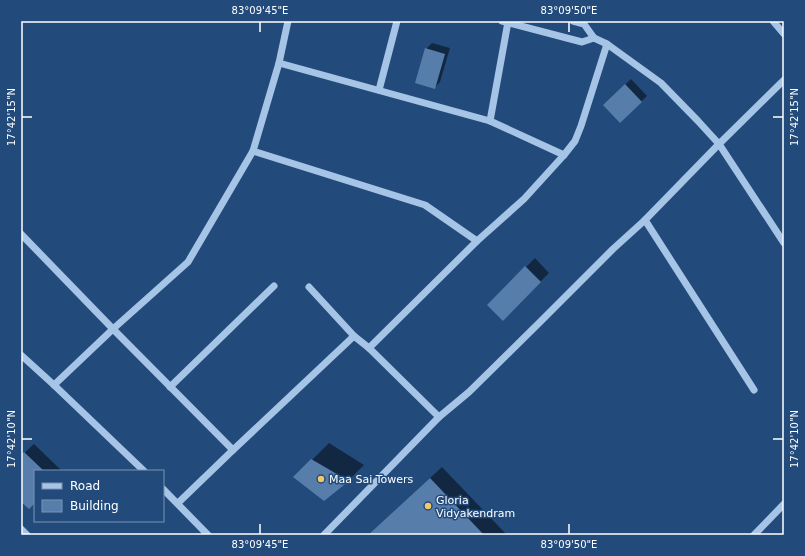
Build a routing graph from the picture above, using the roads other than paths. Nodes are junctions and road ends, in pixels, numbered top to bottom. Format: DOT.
graph roads {
  1 [pos="288,21"];
  2 [pos="397,21"];
  3 [pos="573,21"];
  4 [pos="773,21"];
  5 [pos="505,22"];
  6 [pos="784,34"];
  7 [pos="594,38"];
  8 [pos="607,44"];
  9 [pos="279,63"];
  10 [pos="784,80"];
  11 [pos="379,90"];
  12 [pos="490,121"];
  13 [pos="719,144"];
  14 [pos="253,151"];
  15 [pos="564,156"];
  16 [pos="645,220"];
  17 [pos="21,234"];
  18 [pos="477,241"];
  19 [pos="784,243"];
  20 [pos="274,286"];
  21 [pos="309,287"];
  22 [pos="113,329"];
  23 [pos="354,336"];
  24 [pos="369,348"];
  25 [pos="21,355"];
  26 [pos="54,385"];
  27 [pos="170,387"];
  28 [pos="754,390"];
  29 [pos="439,417"];
  30 [pos="232,450"];
  31 [pos="143,470"];
  32 [pos="164,490"];
  33 [pos="178,503"];
  34 [pos="784,504"];
  35 [pos="21,529"];
  36 [pos="27,535"];
  37 [pos="208,535"];
  38 [pos="324,535"];
  39 [pos="754,535"];
  1 -- 9 [label="street"];
  2 -- 11 [label="street"];
  3 -- 7 [label="street"];
  4 -- 6 [label="street"];
  5 -- 7 [label="street"];
  5 -- 12 [label="street"];
  7 -- 8 [label="street"];
  8 -- 13 [label="street"];
  8 -- 15 [label="street"];
  9 -- 11 [label="street"];
  9 -- 14 [label="street"];
  10 -- 13 [label="street"];
  11 -- 12 [label="street"];
  12 -- 15 [label="street"];
  13 -- 16 [label="street"];
  13 -- 19 [label="street"];
  14 -- 18 [label="street"];
  14 -- 22 [label="street"];
  15 -- 18 [label="street"];
  16 -- 28 [label="street"];
  16 -- 29 [label="street"];
  17 -- 22 [label="street"];
  18 -- 24 [label="street"];
  20 -- 27 [label="street"];
  21 -- 23 [label="street"];
  22 -- 26 [label="street"];
  22 -- 27 [label="street"];
  23 -- 24 [label="street"];
  23 -- 30 [label="street"];
  24 -- 29 [label="street"];
  25 -- 26 [label="street"];
  26 -- 31 [label="street"];
  27 -- 30 [label="street"];
  29 -- 38 [label="street"];
  30 -- 33 [label="street"];
  32 -- 33 [label="street"];
  33 -- 37 [label="street"];
  34 -- 39 [label="street"];
  35 -- 36 [label="street"];
}
